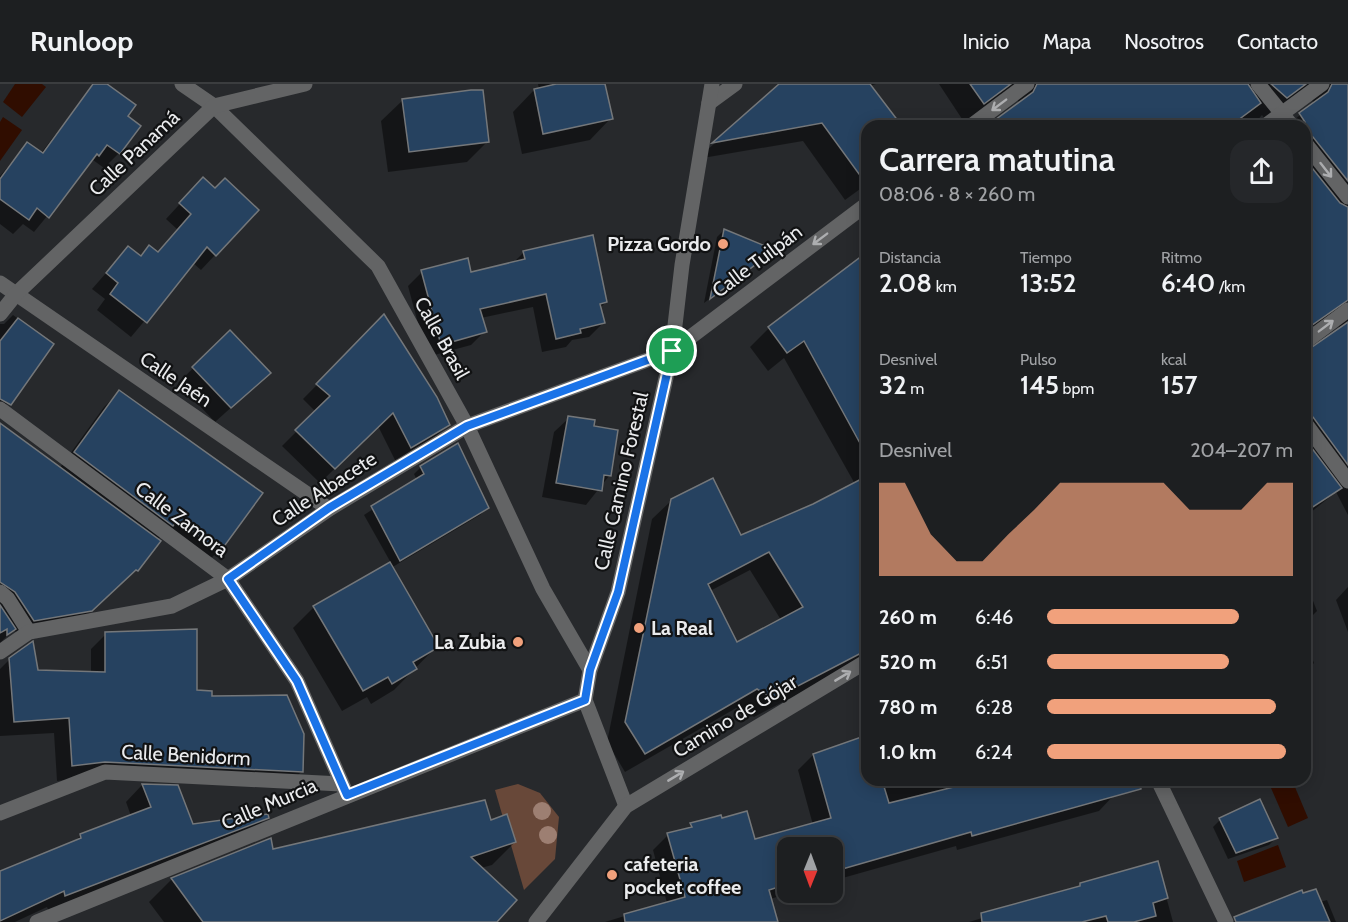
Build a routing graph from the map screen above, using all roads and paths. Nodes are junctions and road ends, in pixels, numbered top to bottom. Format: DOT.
graph roads {
  1 [pos="182,84"];
  2 [pos="305,84"];
  3 [pos="712,84"];
  4 [pos="735,84"];
  5 [pos="1027,84"];
  6 [pos="1258,84"];
  7 [pos="1322,84"];
  8 [pos="709,103"];
  9 [pos="214,106"];
  10 [pos="1282,114"];
  11 [pos="979,120"];
  12 [pos="1274,120"];
  13 [pos="1287,120"];
  14 [pos="1311,151"];
  15 [pos="1348,197"];
  16 [pos="861,209"];
  17 [pos="0,283"];
  18 [pos="16,294"];
  19 [pos="1348,310"];
  20 [pos="0,314"];
  21 [pos="1311,338"];
  22 [pos="672,351"];
  23 [pos="0,410"];
  24 [pos="467,426"];
  25 [pos="1311,431"];
  26 [pos="1348,481"];
  27 [pos="329,508"];
  28 [pos="228,579"];
  29 [pos="0,592"];
  30 [pos="29,632"];
  31 [pos="0,652"];
  32 [pos="861,665"];
  33 [pos="590,670"];
  34 [pos="585,700"];
  35 [pos="1161,786"];
  36 [pos="344,789"];
  37 [pos="626,806"];
  38 [pos="0,813"];
  39 [pos="37,922"];
  40 [pos="536,922"];
  41 [pos="1226,922"];
  1 -- 9 [label="street, Calle Brasil"];
  2 -- 9 [label="street, Calle Panamá"];
  3 -- 8 [label="street, Calle Camino Forestal"];
  4 -- 8 [label="street"];
  5 -- 11 [label="street, one-way"];
  6 -- 10 [label="street"];
  7 -- 10 [label="street"];
  8 -- 22 [label="street, Calle Camino Forestal"];
  9 -- 18 [label="street, Calle Panamá"];
  9 -- 24 [label="street, Calle Brasil"];
  10 -- 12 [label="street"];
  10 -- 13 [label="street"];
  14 -- 15 [label="street, one-way"];
  16 -- 22 [label="street, Calle Tuilpán, one-way"];
  17 -- 18 [label="street, Calle Jaén"];
  18 -- 20 [label="street, Calle Panamá"];
  18 -- 27 [label="street, Calle Jaén"];
  21 -- 19 [label="street, one-way"];
  22 -- 24 [label="street, Calle Albacete"];
  22 -- 33 [label="street, Calle Camino Forestal"];
  23 -- 28 [label="street, Calle Zamora"];
  24 -- 27 [label="street, Calle Albacete"];
  24 -- 33 [label="street, Calle Brasil"];
  25 -- 26 [label="street"];
  27 -- 28 [label="street, Calle Albacete"];
  28 -- 30 [label="street, Calle Albacete"];
  28 -- 36 [label="street, Calle Zamora"];
  29 -- 30 [label="street"];
  30 -- 31 [label="street, Calle Albacete"];
  37 -- 32 [label="street, Camino de Gójar, one-way"];
  33 -- 34 [label="street, Calle Camino Forestal"];
  34 -- 36 [label="street, Calle Murcia"];
  34 -- 37 [label="street"];
  35 -- 41 [label="street"];
  36 -- 38 [label="street, Calle Benidorm"];
  36 -- 39 [label="street, Calle Murcia"];
  37 -- 40 [label="street"];
}
